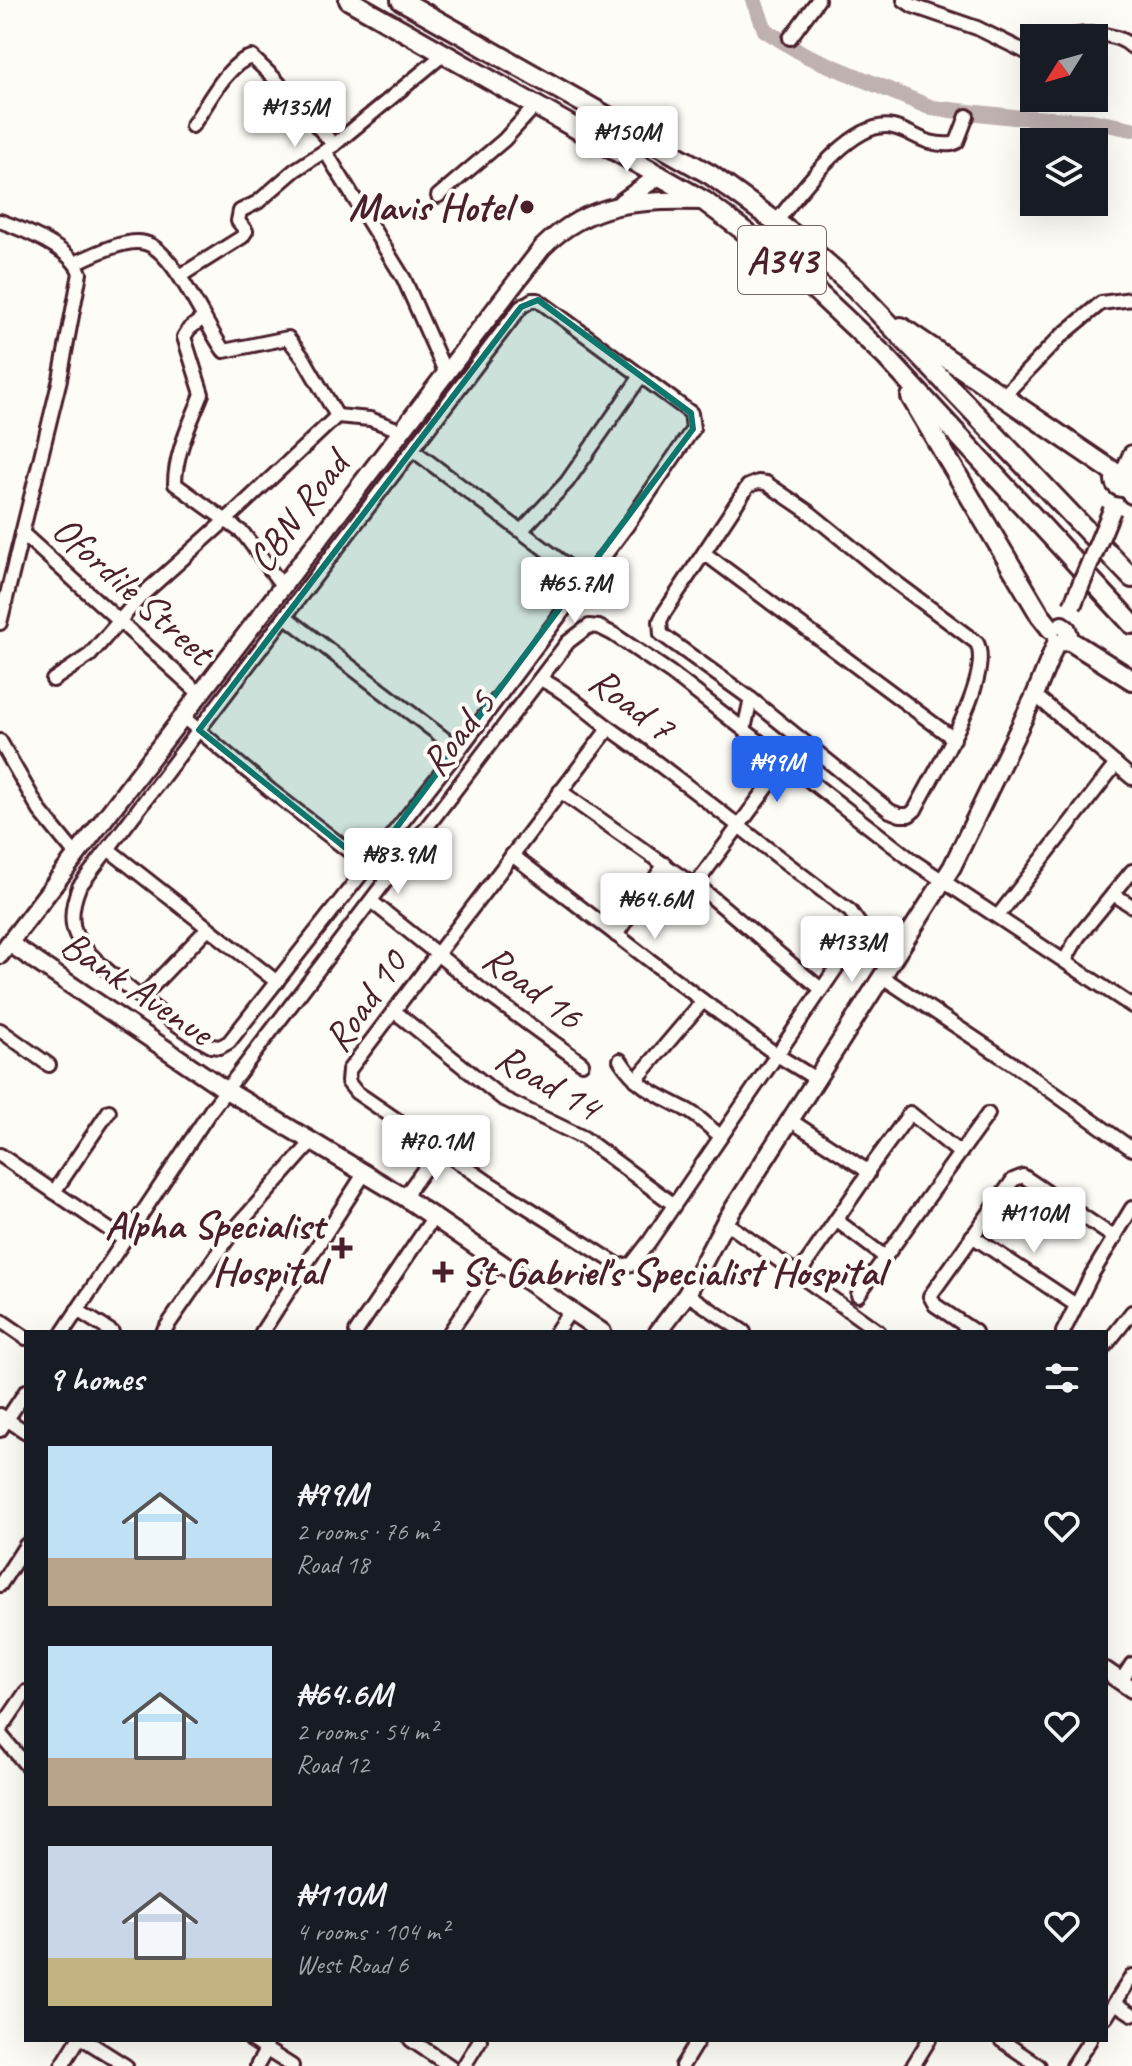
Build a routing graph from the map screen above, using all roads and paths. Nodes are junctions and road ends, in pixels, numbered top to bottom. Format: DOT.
graph roads {
  1 [pos="349,0"];
  2 [pos="401,0"];
  3 [pos="818,0"];
  4 [pos="904,0"];
  5 [pos="790,38"];
  6 [pos="1108,38"];
  7 [pos="1132,47"];
  8 [pos="1020,49"];
  9 [pos="444,54"];
  10 [pos="535,106"];
  11 [pos="967,116"];
  12 [pos="192,126"];
  13 [pos="329,148"];
  14 [pos="660,175"];
  15 [pos="438,196"];
  16 [pos="704,201"];
  17 [pos="617,205"];
  18 [pos="0,221"];
  19 [pos="776,222"];
  20 [pos="80,264"];
  21 [pos="180,276"];
  22 [pos="1132,299"];
  23 [pos="882,316"];
  24 [pos="203,318"];
  25 [pos="886,357"];
  26 [pos="446,374"];
  27 [pos="641,376"];
  28 [pos="1009,390"];
  29 [pos="337,416"];
  30 [pos="402,431"];
  31 [pos="413,450"];
  32 [pos="1132,454"];
  33 [pos="1121,488"];
  34 [pos="226,520"];
  35 [pos="521,531"];
  36 [pos="22,533"];
  37 [pos="704,553"];
  38 [pos="1132,578"];
  39 [pos="586,580"];
  40 [pos="283,587"];
  41 [pos="286,617"];
  42 [pos="119,622"];
  43 [pos="0,623"];
  44 [pos="1132,624"];
  45 [pos="1059,634"];
  46 [pos="540,679"];
  47 [pos="53,680"];
  48 [pos="1132,680"];
  49 [pos="200,694"];
  50 [pos="1035,695"];
  51 [pos="751,699"];
  52 [pos="183,717"];
  53 [pos="609,728"];
  54 [pos="744,729"];
  55 [pos="199,730"];
  56 [pos="954,739"];
  57 [pos="2,750"];
  58 [pos="459,750"];
  59 [pos="786,762"];
  60 [pos="1116,764"];
  61 [pos="1132,778"];
  62 [pos="560,791"];
  63 [pos="739,824"];
  64 [pos="108,849"];
  65 [pos="76,855"];
  66 [pos="512,855"];
  67 [pos="665,864"];
  68 [pos="368,866"];
  69 [pos="1132,871"];
  70 [pos="943,881"];
  71 [pos="691,882"];
  72 [pos="1113,894"];
  73 [pos="371,901"];
  74 [pos="1132,906"];
  75 [pos="998,916"];
  76 [pos="208,928"];
  77 [pos="616,935"];
  78 [pos="4,949"];
  79 [pos="436,954"];
  80 [pos="1065,960"];
  81 [pos="881,976"];
  82 [pos="277,982"];
  83 [pos="821,989"];
  84 [pos="142,997"];
  85 [pos="703,1001"];
  86 [pos="1132,1006"];
  87 [pos="394,1011"];
  88 [pos="0,1030"];
  89 [pos="777,1055"];
  90 [pos="620,1060"];
  91 [pos="582,1063"];
  92 [pos="49,1065"];
  93 [pos="816,1079"];
  94 [pos="636,1080"];
  95 [pos="226,1090"];
  96 [pos="109,1111"];
  97 [pos="988,1114"];
  98 [pos="790,1120"];
  99 [pos="721,1136"];
  100 [pos="311,1143"];
  101 [pos="439,1149"];
  102 [pos="1132,1149"];
  103 [pos="960,1153"];
  104 [pos="0,1155"];
  105 [pos="867,1172"];
  106 [pos="364,1174"];
  107 [pos="54,1192"];
  108 [pos="404,1197"];
  109 [pos="673,1204"];
  110 [pos="1132,1208"];
  111 [pos="433,1218"];
  112 [pos="836,1220"];
  113 [pos="725,1222"];
  114 [pos="972,1236"];
  115 [pos="1115,1238"];
  116 [pos="123,1239"];
  117 [pos="885,1257"];
  118 [pos="498,1262"];
  119 [pos="798,1275"];
  120 [pos="687,1294"];
  121 [pos="858,1295"];
  122 [pos="1076,1305"];
  123 [pos="77,1310"];
  124 [pos="570,1311"];
  125 [pos="1132,1312"];
  126 [pos="0,1320"];
  127 [pos="64,1330"];
  128 [pos="109,1330"];
  129 [pos="164,1330"];
  130 [pos="263,1330"];
  131 [pos="357,1330"];
  132 [pos="451,1330"];
  133 [pos="557,1330"];
  134 [pos="599,1330"];
  135 [pos="660,1330"];
  136 [pos="741,1330"];
  137 [pos="876,1330"];
  138 [pos="972,1330"];
  139 [pos="1064,1330"];
  140 [pos="24,1337"];
  141 [pos="1108,1342"];
  142 [pos="24,1394"];
  143 [pos="2,1422"];
  144 [pos="24,1431"];
  145 [pos="24,1548"];
  146 [pos="0,1585"];
  147 [pos="1132,1664"];
  148 [pos="1108,1672"];
  149 [pos="1126,1685"];
  150 [pos="24,1695"];
  151 [pos="0,1732"];
  152 [pos="24,1762"];
  153 [pos="1132,1976"];
  154 [pos="1115,2003"];
  155 [pos="1108,2014"];
  156 [pos="1132,2014"];
  157 [pos="77,2042"];
  158 [pos="88,2042"];
  159 [pos="254,2042"];
  160 [pos="414,2042"];
  161 [pos="479,2042"];
  162 [pos="697,2042"];
  163 [pos="928,2042"];
  164 [pos="1004,2042"];
  165 [pos="1089,2042"];
  166 [pos="266,2050"];
  167 [pos="62,2066"];
  168 [pos="126,2066"];
  169 [pos="257,2066"];
  170 [pos="292,2066"];
  171 [pos="450,2066"];
  172 [pos="464,2066"];
  173 [pos="682,2066"];
  174 [pos="913,2066"];
  175 [pos="1039,2066"];
  176 [pos="1073,2066"];
  1 -- 9 [label="highway, A343"];
  2 -- 19 [label="highway, A343"];
  3 -- 5 [label="street"];
  4 -- 8 [label="street"];
  6 -- 7 [label="street"];
  9 -- 10 [label="highway, A343"];
  9 -- 13 [label="street"];
  10 -- 14 [label="highway, A343"];
  10 -- 15 [label="street"];
  11 -- 19 [label="street"];
  12 -- 13 [label="street"];
  13 -- 21 [label="street"];
  13 -- 26 [label="street"];
  14 -- 16 [label="highway, A343"];
  14 -- 17 [label="main road"];
  16 -- 17 [label="main road, CBN Road"];
  16 -- 25 [label="highway, A343"];
  17 -- 26 [label="main road, CBN Road"];
  18 -- 20 [label="street"];
  19 -- 23 [label="highway, A343"];
  20 -- 21 [label="street"];
  20 -- 36 [label="street"];
  21 -- 24 [label="street"];
  22 -- 28 [label="street"];
  23 -- 33 [label="highway"];
  23 -- 38 [label="highway, A343"];
  24 -- 29 [label="street"];
  24 -- 34 [label="street"];
  25 -- 44 [label="highway, A343"];
  25 -- 45 [label="highway"];
  26 -- 30 [label="main road, CBN Road"];
  27 -- 31 [label="street"];
  27 -- 35 [label="street"];
  27 -- 39 [label="street"];
  29 -- 30 [label="street"];
  29 -- 34 [label="street"];
  30 -- 40 [label="main road, CBN Road"];
  31 -- 35 [label="street"];
  31 -- 41 [label="street"];
  32 -- 33 [label="main road"];
  33 -- 45 [label="main road, bridge"];
  34 -- 40 [label="street"];
  34 -- 42 [label="street"];
  35 -- 39 [label="street"];
  36 -- 42 [label="street, Ofordile Street"];
  36 -- 43 [label="street"];
  37 -- 51 [label="street"];
  37 -- 56 [label="street"];
  37 -- 56 [label="street"];
  39 -- 58 [label="street"];
  40 -- 49 [label="main road, CBN Road"];
  41 -- 55 [label="street"];
  41 -- 58 [label="street"];
  42 -- 47 [label="street"];
  42 -- 49 [label="street, Ofordile Street"];
  45 -- 48 [label="highway"];
  45 -- 50 [label="main road"];
  46 -- 53 [label="street, Road 7"];
  46 -- 54 [label="street, Road 5"];
  46 -- 73 [label="street, Road 5"];
  49 -- 52 [label="main road, CBN Road"];
  50 -- 60 [label="street"];
  50 -- 70 [label="main road"];
  51 -- 54 [label="street"];
  51 -- 56 [label="street"];
  52 -- 55 [label="street"];
  52 -- 65 [label="main road, CBN Road"];
  53 -- 62 [label="street, Road 10"];
  53 -- 63 [label="street, Road 7"];
  54 -- 59 [label="street"];
  55 -- 64 [label="street"];
  55 -- 68 [label="street"];
  57 -- 65 [label="street"];
  58 -- 68 [label="street"];
  59 -- 63 [label="street"];
  59 -- 70 [label="street"];
  60 -- 61 [label="street"];
  60 -- 75 [label="street"];
  62 -- 66 [label="street, Road 10"];
  62 -- 67 [label="street"];
  63 -- 71 [label="street"];
  63 -- 83 [label="street, Road 7"];
  64 -- 76 [label="street"];
  64 -- 84 [label="street"];
  65 -- 78 [label="main road, CBN Road"];
  66 -- 77 [label="street"];
  66 -- 79 [label="street, Road 10"];
  67 -- 71 [label="street"];
  67 -- 77 [label="street"];
  68 -- 82 [label="street"];
  69 -- 72 [label="street"];
  70 -- 75 [label="street"];
  70 -- 81 [label="main road"];
  71 -- 83 [label="street"];
  72 -- 74 [label="street"];
  72 -- 80 [label="street"];
  73 -- 79 [label="street, Road 16"];
  73 -- 95 [label="street, Road 5"];
  75 -- 80 [label="street"];
  76 -- 82 [label="street"];
  76 -- 84 [label="street"];
  77 -- 85 [label="street"];
  78 -- 95 [label="main road, Bank Avenue"];
  79 -- 87 [label="street, Road 10"];
  79 -- 91 [label="street, Road 16"];
  80 -- 86 [label="street"];
  81 -- 93 [label="main road"];
  81 -- 102 [label="street"];
  82 -- 84 [label="street"];
  83 -- 89 [label="street, Road 7"];
  85 -- 89 [label="street"];
  85 -- 94 [label="street"];
  87 -- 101 [label="street, Road 10"];
  87 -- 109 [label="street, Road 14"];
  88 -- 92 [label="street"];
  89 -- 93 [label="street"];
  89 -- 99 [label="street, Road 7"];
  90 -- 94 [label="street"];
  93 -- 98 [label="main road"];
  94 -- 99 [label="street"];
  95 -- 100 [label="main road, Bank Avenue"];
  95 -- 116 [label="street, Road 5"];
  96 -- 107 [label="street"];
  97 -- 103 [label="street"];
  98 -- 105 [label="street"];
  98 -- 113 [label="main road"];
  99 -- 109 [label="street, Road 7"];
  100 -- 106 [label="main road, Bank Avenue"];
  100 -- 129 [label="street"];
  101 -- 108 [label="street"];
  101 -- 109 [label="street, Road 7"];
  103 -- 105 [label="street"];
  103 -- 117 [label="street"];
  104 -- 107 [label="street"];
  105 -- 112 [label="street"];
  106 -- 108 [label="main road, Bank Avenue"];
  106 -- 130 [label="street"];
  107 -- 116 [label="street"];
  108 -- 111 [label="main road, Bank Avenue"];
  110 -- 115 [label="street"];
  111 -- 118 [label="main road, Bank Avenue"];
  111 -- 131 [label="street"];
  112 -- 117 [label="street"];
  112 -- 119 [label="street"];
  113 -- 119 [label="street"];
  113 -- 120 [label="main road"];
  114 -- 115 [label="street"];
  114 -- 122 [label="street"];
  114 -- 138 [label="street"];
  115 -- 122 [label="street"];
  116 -- 123 [label="street, Road 5"];
  117 -- 121 [label="street"];
  118 -- 124 [label="main road, Bank Avenue"];
  118 -- 132 [label="street"];
  119 -- 137 [label="street"];
  120 -- 135 [label="main road"];
  120 -- 136 [label="street"];
  122 -- 139 [label="street"];
  123 -- 127 [label="street, Road 5"];
  123 -- 128 [label="street"];
  124 -- 133 [label="street"];
  124 -- 134 [label="main road, Bank Avenue"];
  125 -- 141 [label="street"];
  126 -- 140 [label="street"];
  142 -- 143 [label="street"];
  143 -- 144 [label="street"];
  145 -- 146 [label="street"];
  147 -- 149 [label="street"];
  148 -- 149 [label="main road"];
  150 -- 151 [label="street"];
  151 -- 152 [label="street"];
  153 -- 154 [label="street"];
  154 -- 155 [label="street"];
  154 -- 156 [label="street"];
  157 -- 167 [label="street"];
  158 -- 168 [label="street"];
  159 -- 166 [label="street"];
  160 -- 171 [label="street"];
  161 -- 172 [label="street"];
  162 -- 173 [label="street"];
  163 -- 174 [label="street"];
  164 -- 175 [label="street"];
  165 -- 176 [label="street"];
  166 -- 169 [label="street"];
  166 -- 170 [label="street"];
}
